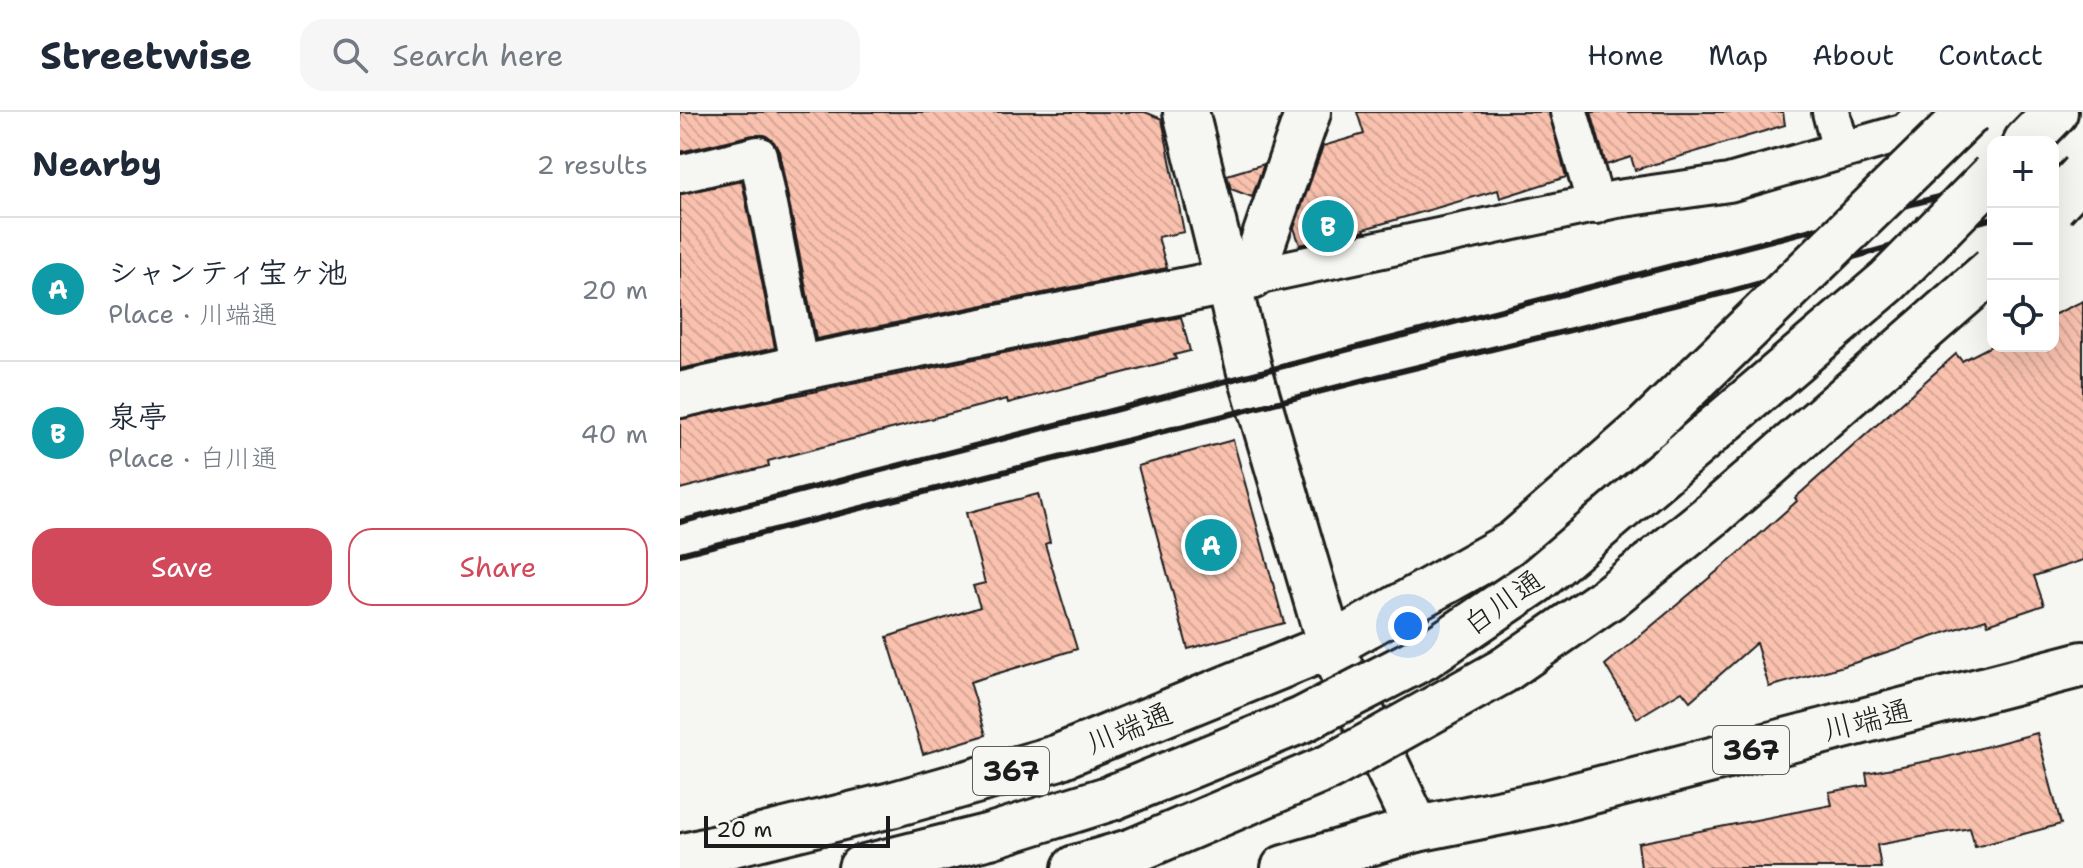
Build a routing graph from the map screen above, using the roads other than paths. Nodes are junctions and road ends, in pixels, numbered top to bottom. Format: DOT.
graph roads {
  1 [pos="1186,112"];
  2 [pos="1308,112"];
  3 [pos="1569,112"];
  4 [pos="1831,112"];
  5 [pos="1926,112"];
  6 [pos="1970,112"];
  7 [pos="2055,112"];
  8 [pos="2032,136"];
  9 [pos="1841,150"];
  10 [pos="680,174"];
  11 [pos="2083,174"];
  12 [pos="1987,181"];
  13 [pos="2059,200"];
  14 [pos="1596,205"];
  15 [pos="1987,274"];
  16 [pos="1240,280"];
  17 [pos="800,368"];
  18 [pos="680,395"];
  19 [pos="1330,646"];
  20 [pos="2083,664"];
  21 [pos="1417,829"];
  22 [pos="680,857"];
  23 [pos="1308,865"];
  24 [pos="861,868"];
  25 [pos="1075,868"];
  1 -- 16 [label="main road"];
  2 -- 16 [label="main road"];
  3 -- 14 [label="lane"];
  4 -- 9 [label="lane"];
  5 -- 9 [label="lane"];
  6 -- 19 [label="main road, 川端通, bridge"];
  7 -- 8 [label="main road"];
  9 -- 14 [label="lane"];
  10 -- 17 [label="lane"];
  11 -- 13 [label="main road, bridge"];
  12 -- 24 [label="main road, 白川通, bridge"];
  14 -- 16 [label="lane"];
  15 -- 25 [label="main road, 白川通, bridge"];
  16 -- 17 [label="main road"];
  16 -- 19 [label="main road"];
  17 -- 18 [label="main road"];
  19 -- 21 [label="main road"];
  19 -- 22 [label="main road, 川端通 / 367"];
  20 -- 21 [label="main road, 川端通 / 367"];
  21 -- 23 [label="main road, 川端通 / 367"];
}
